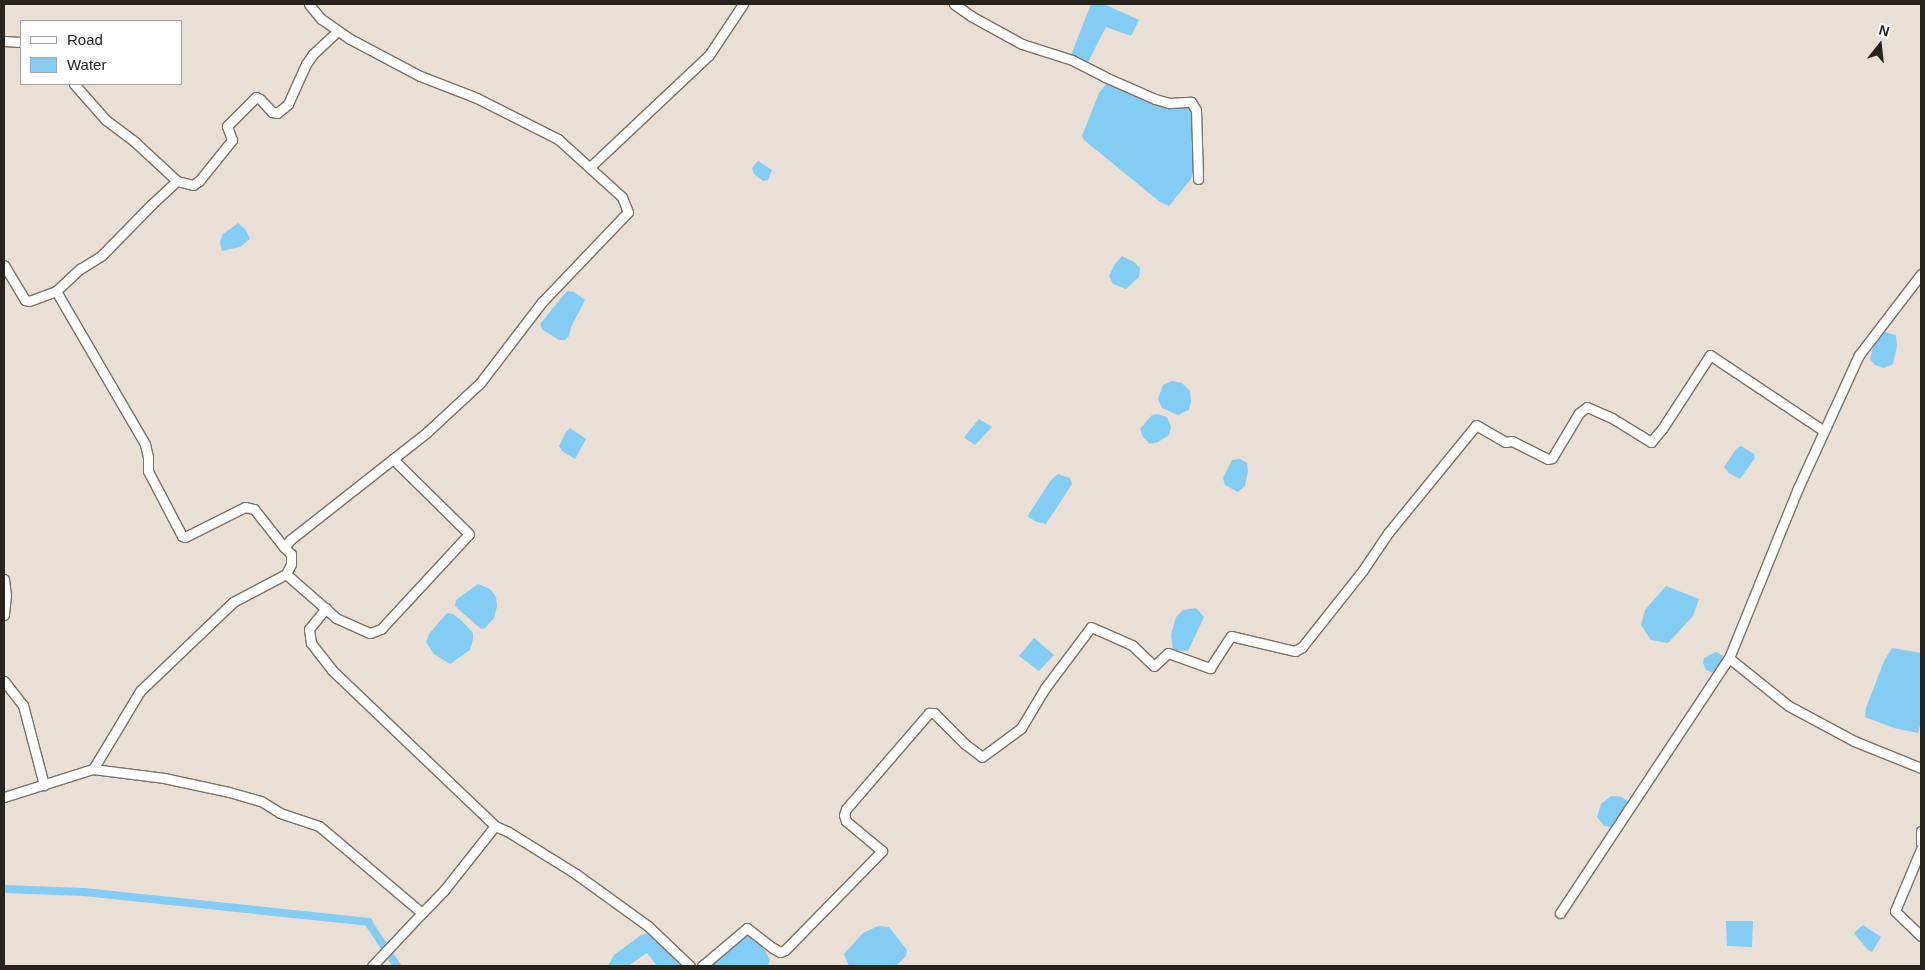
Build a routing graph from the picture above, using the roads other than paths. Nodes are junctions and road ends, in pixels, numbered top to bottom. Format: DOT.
graph roads {
  1 [pos="309,4"];
  2 [pos="743,4"];
  3 [pos="954,4"];
  4 [pos="338,31"];
  5 [pos="4,41"];
  6 [pos="20,42"];
  7 [pos="75,85"];
  8 [pos="590,167"];
  9 [pos="1198,179"];
  10 [pos="178,181"];
  11 [pos="4,265"];
  12 [pos="1921,274"];
  13 [pos="56,291"];
  14 [pos="1824,431"];
  15 [pos="393,460"];
  16 [pos="284,547"];
  17 [pos="286,574"];
  18 [pos="4,579"];
  19 [pos="326,608"];
  20 [pos="4,614"];
  21 [pos="1729,658"];
  22 [pos="4,681"];
  23 [pos="1921,768"];
  24 [pos="93,769"];
  25 [pos="44,785"];
  26 [pos="4,797"];
  27 [pos="495,826"];
  28 [pos="1921,831"];
  29 [pos="1921,843"];
  30 [pos="1921,849"];
  31 [pos="422,913"];
  32 [pos="1560,913"];
  33 [pos="1921,936"];
  34 [pos="372,966"];
  35 [pos="690,966"];
  36 [pos="702,966"];
  1 -- 4 [label="street"];
  2 -- 8 [label="street"];
  3 -- 9 [label="street"];
  4 -- 8 [label="street"];
  4 -- 10 [label="street"];
  5 -- 6 [label="street"];
  7 -- 10 [label="street"];
  8 -- 15 [label="street"];
  10 -- 13 [label="street"];
  11 -- 13 [label="street"];
  12 -- 14 [label="street"];
  13 -- 16 [label="street"];
  14 -- 21 [label="street"];
  14 -- 36 [label="street"];
  15 -- 16 [label="street"];
  15 -- 19 [label="street"];
  16 -- 17 [label="street"];
  17 -- 19 [label="street"];
  17 -- 24 [label="street"];
  18 -- 20 [label="street"];
  19 -- 27 [label="street"];
  21 -- 23 [label="street"];
  21 -- 32 [label="street"];
  22 -- 25 [label="street"];
  24 -- 25 [label="street"];
  24 -- 31 [label="street"];
  25 -- 26 [label="street"];
  27 -- 31 [label="street"];
  27 -- 35 [label="street"];
  28 -- 29 [label="street"];
  30 -- 33 [label="street"];
  31 -- 34 [label="street"];
}
